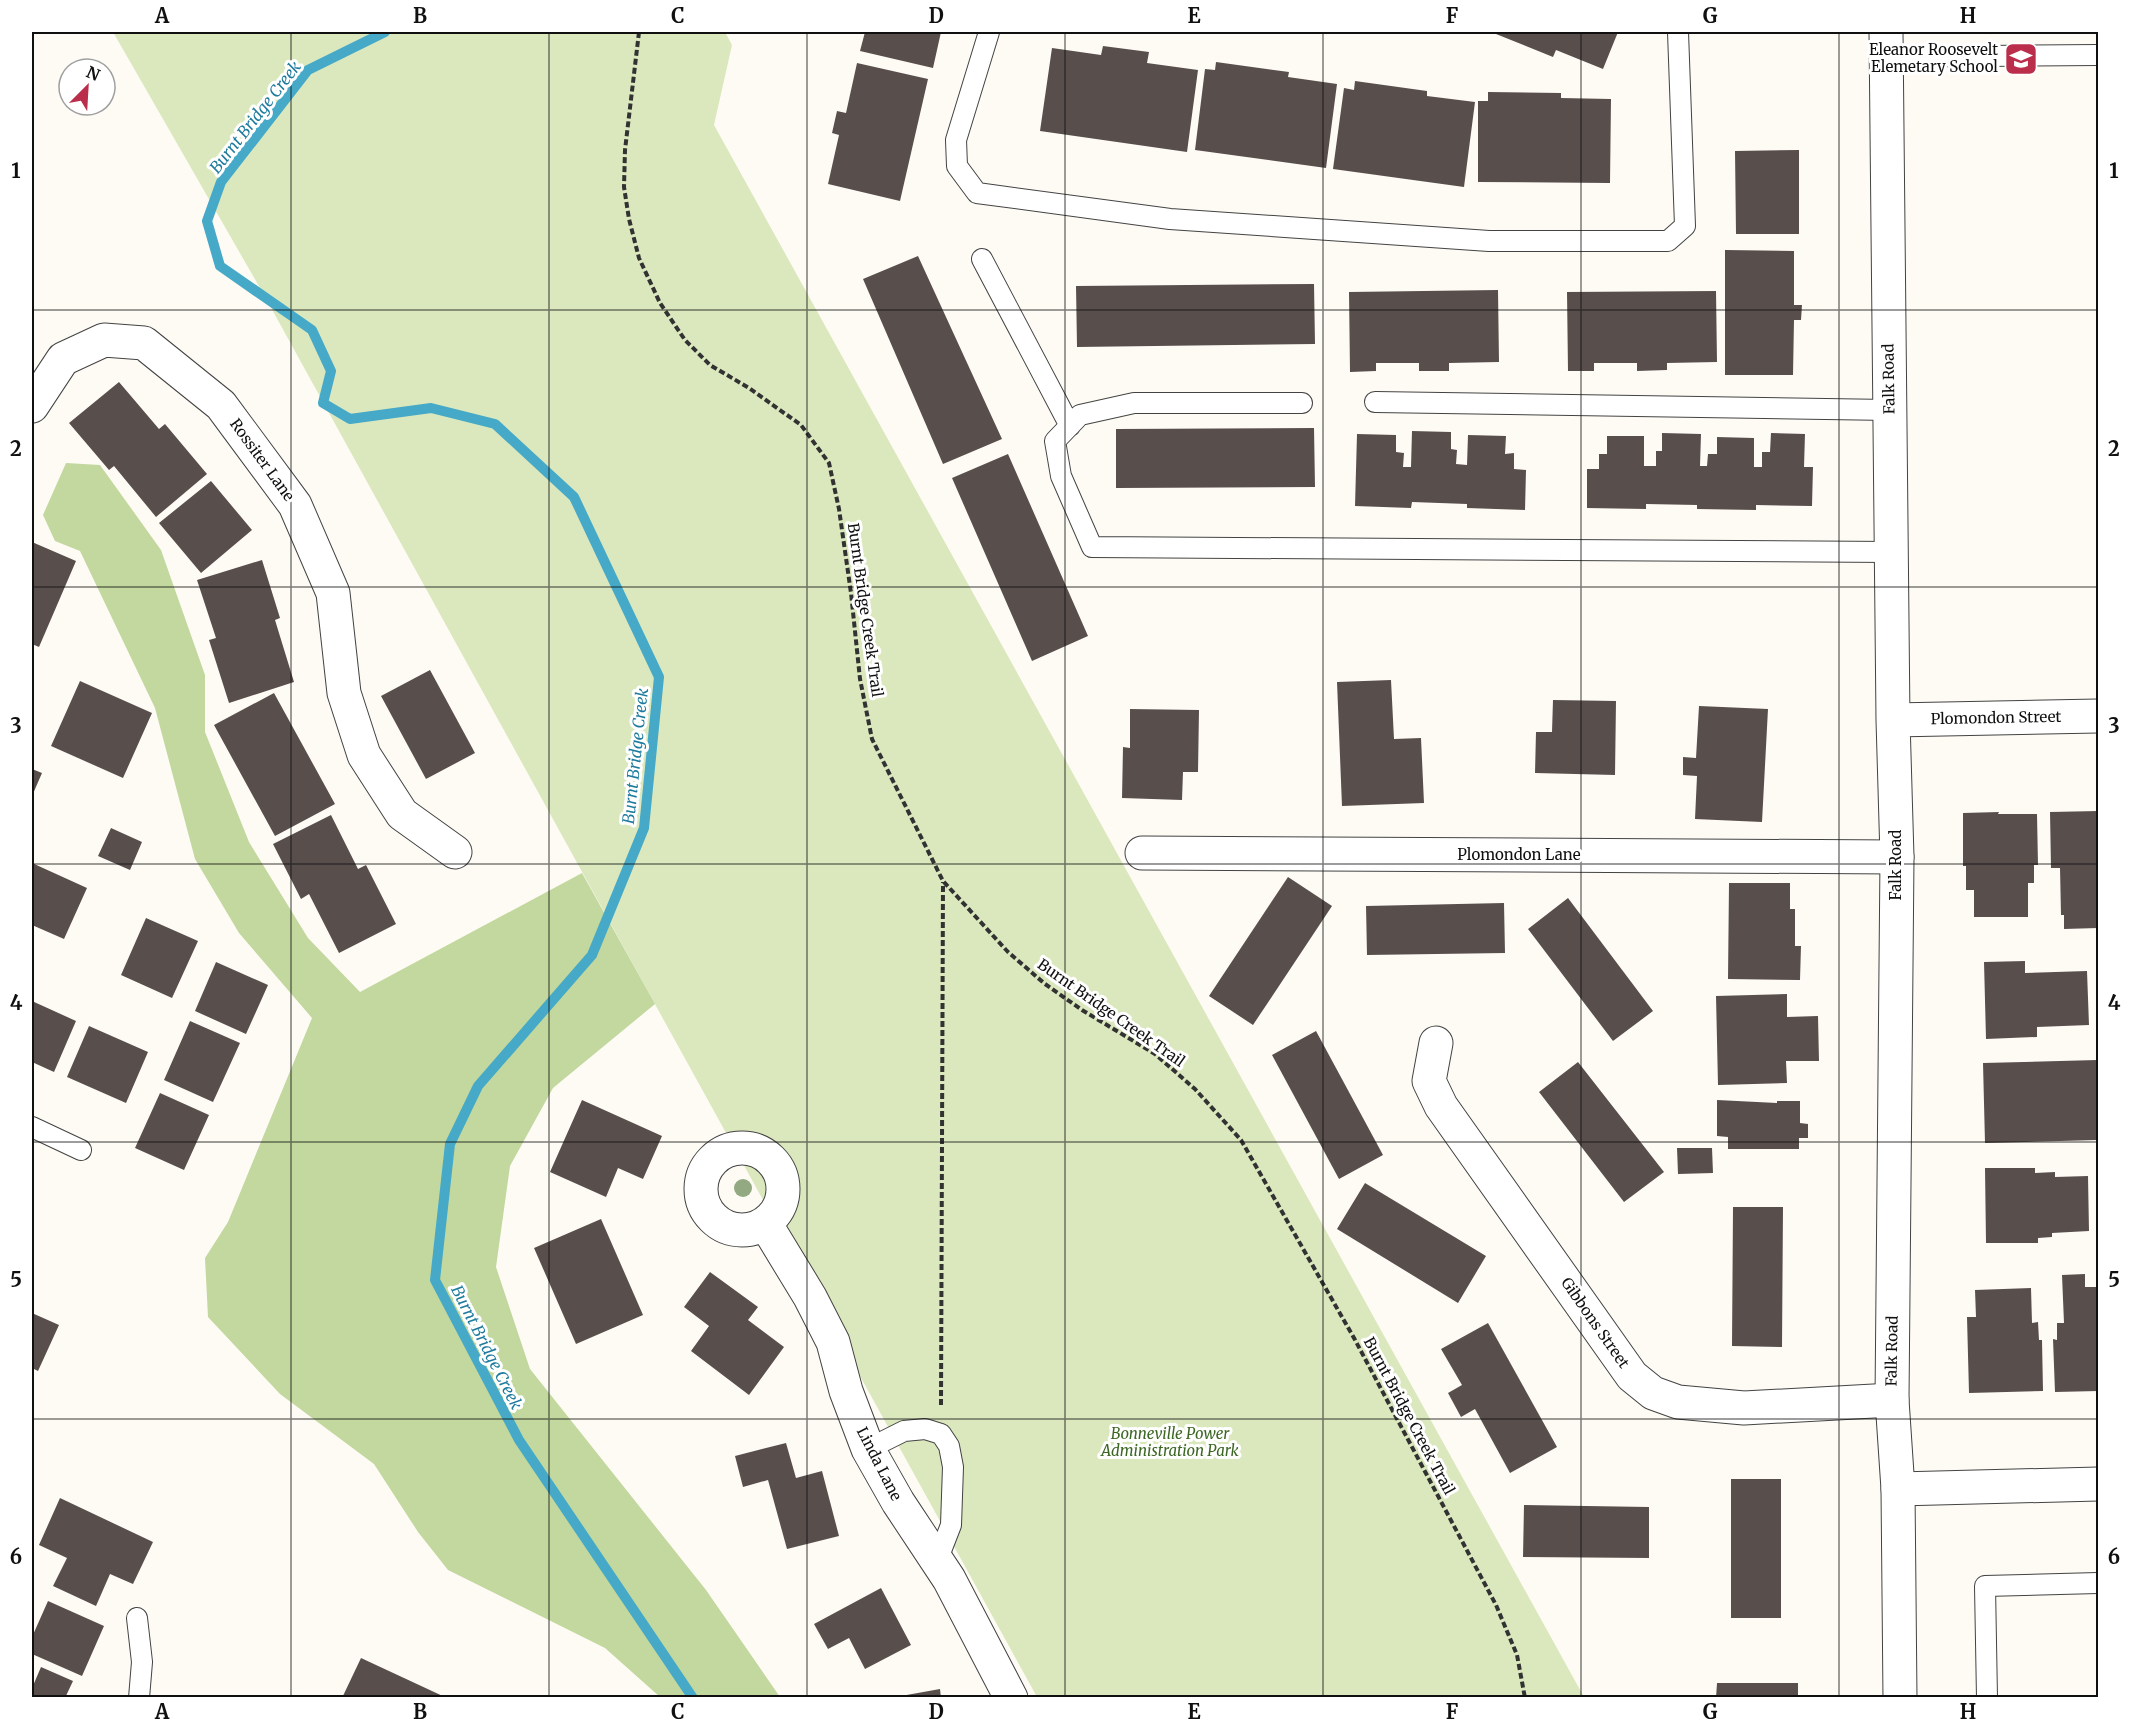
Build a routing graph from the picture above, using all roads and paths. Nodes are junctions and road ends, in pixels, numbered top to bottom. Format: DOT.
graph roads {
  1 [pos="639,32"];
  2 [pos="989,32"];
  3 [pos="1678,32"];
  4 [pos="1886,44"];
  5 [pos="2098,55"];
  6 [pos="982,259"];
  7 [pos="1374,402"];
  8 [pos="1302,403"];
  9 [pos="32,406"];
  10 [pos="1889,410"];
  11 [pos="1070,426"];
  12 [pos="1891,552"];
  13 [pos="2098,716"];
  14 [pos="1893,720"];
  15 [pos="454,852"];
  16 [pos="1142,853"];
  17 [pos="1897,857"];
  18 [pos="943,881"];
  19 [pos="1436,1043"];
  20 [pos="32,1127"];
  21 [pos="81,1150"];
  22 [pos="765,1223"];
  23 [pos="1892,1400"];
  24 [pos="941,1434"];
  25 [pos="868,1449"];
  26 [pos="2098,1484"];
  27 [pos="1898,1489"];
  28 [pos="937,1561"];
  29 [pos="2098,1583"];
  30 [pos="137,1618"];
  31 [pos="139,1698"];
  32 [pos="1011,1698"];
  33 [pos="1525,1698"];
  34 [pos="1900,1698"];
  35 [pos="1987,1698"];
  1 -- 18 [label="path, Burnt Bridge Creek Trail"];
  2 -- 3 [label="lane"];
  4 -- 5 [label="lane"];
  4 -- 10 [label="street, Falk Road"];
  6 -- 11 [label="lane"];
  7 -- 10 [label="lane"];
  8 -- 11 [label="lane"];
  9 -- 15 [label="street, Rossiter Lane"];
  10 -- 12 [label="street, Falk Road"];
  11 -- 12 [label="lane"];
  12 -- 14 [label="street, Falk Road"];
  13 -- 14 [label="street, Plomondon Street"];
  14 -- 17 [label="street, Falk Road"];
  16 -- 17 [label="street, Plomondon Lane"];
  17 -- 23 [label="street, Falk Road"];
  18 -- 24 [label="path"];
  18 -- 33 [label="path, Burnt Bridge Creek Trail"];
  19 -- 23 [label="street, Gibbons Street"];
  20 -- 21 [label="lane"];
  22 -- 25 [label="street, Linda Lane"];
  23 -- 27 [label="street, Falk Road"];
  24 -- 25 [label="lane"];
  24 -- 28 [label="lane"];
  25 -- 28 [label="street, Linda Lane"];
  26 -- 27 [label="street"];
  27 -- 34 [label="street, Falk Road"];
  28 -- 32 [label="street, Linda Lane"];
  29 -- 35 [label="lane"];
  30 -- 31 [label="lane"];
}
